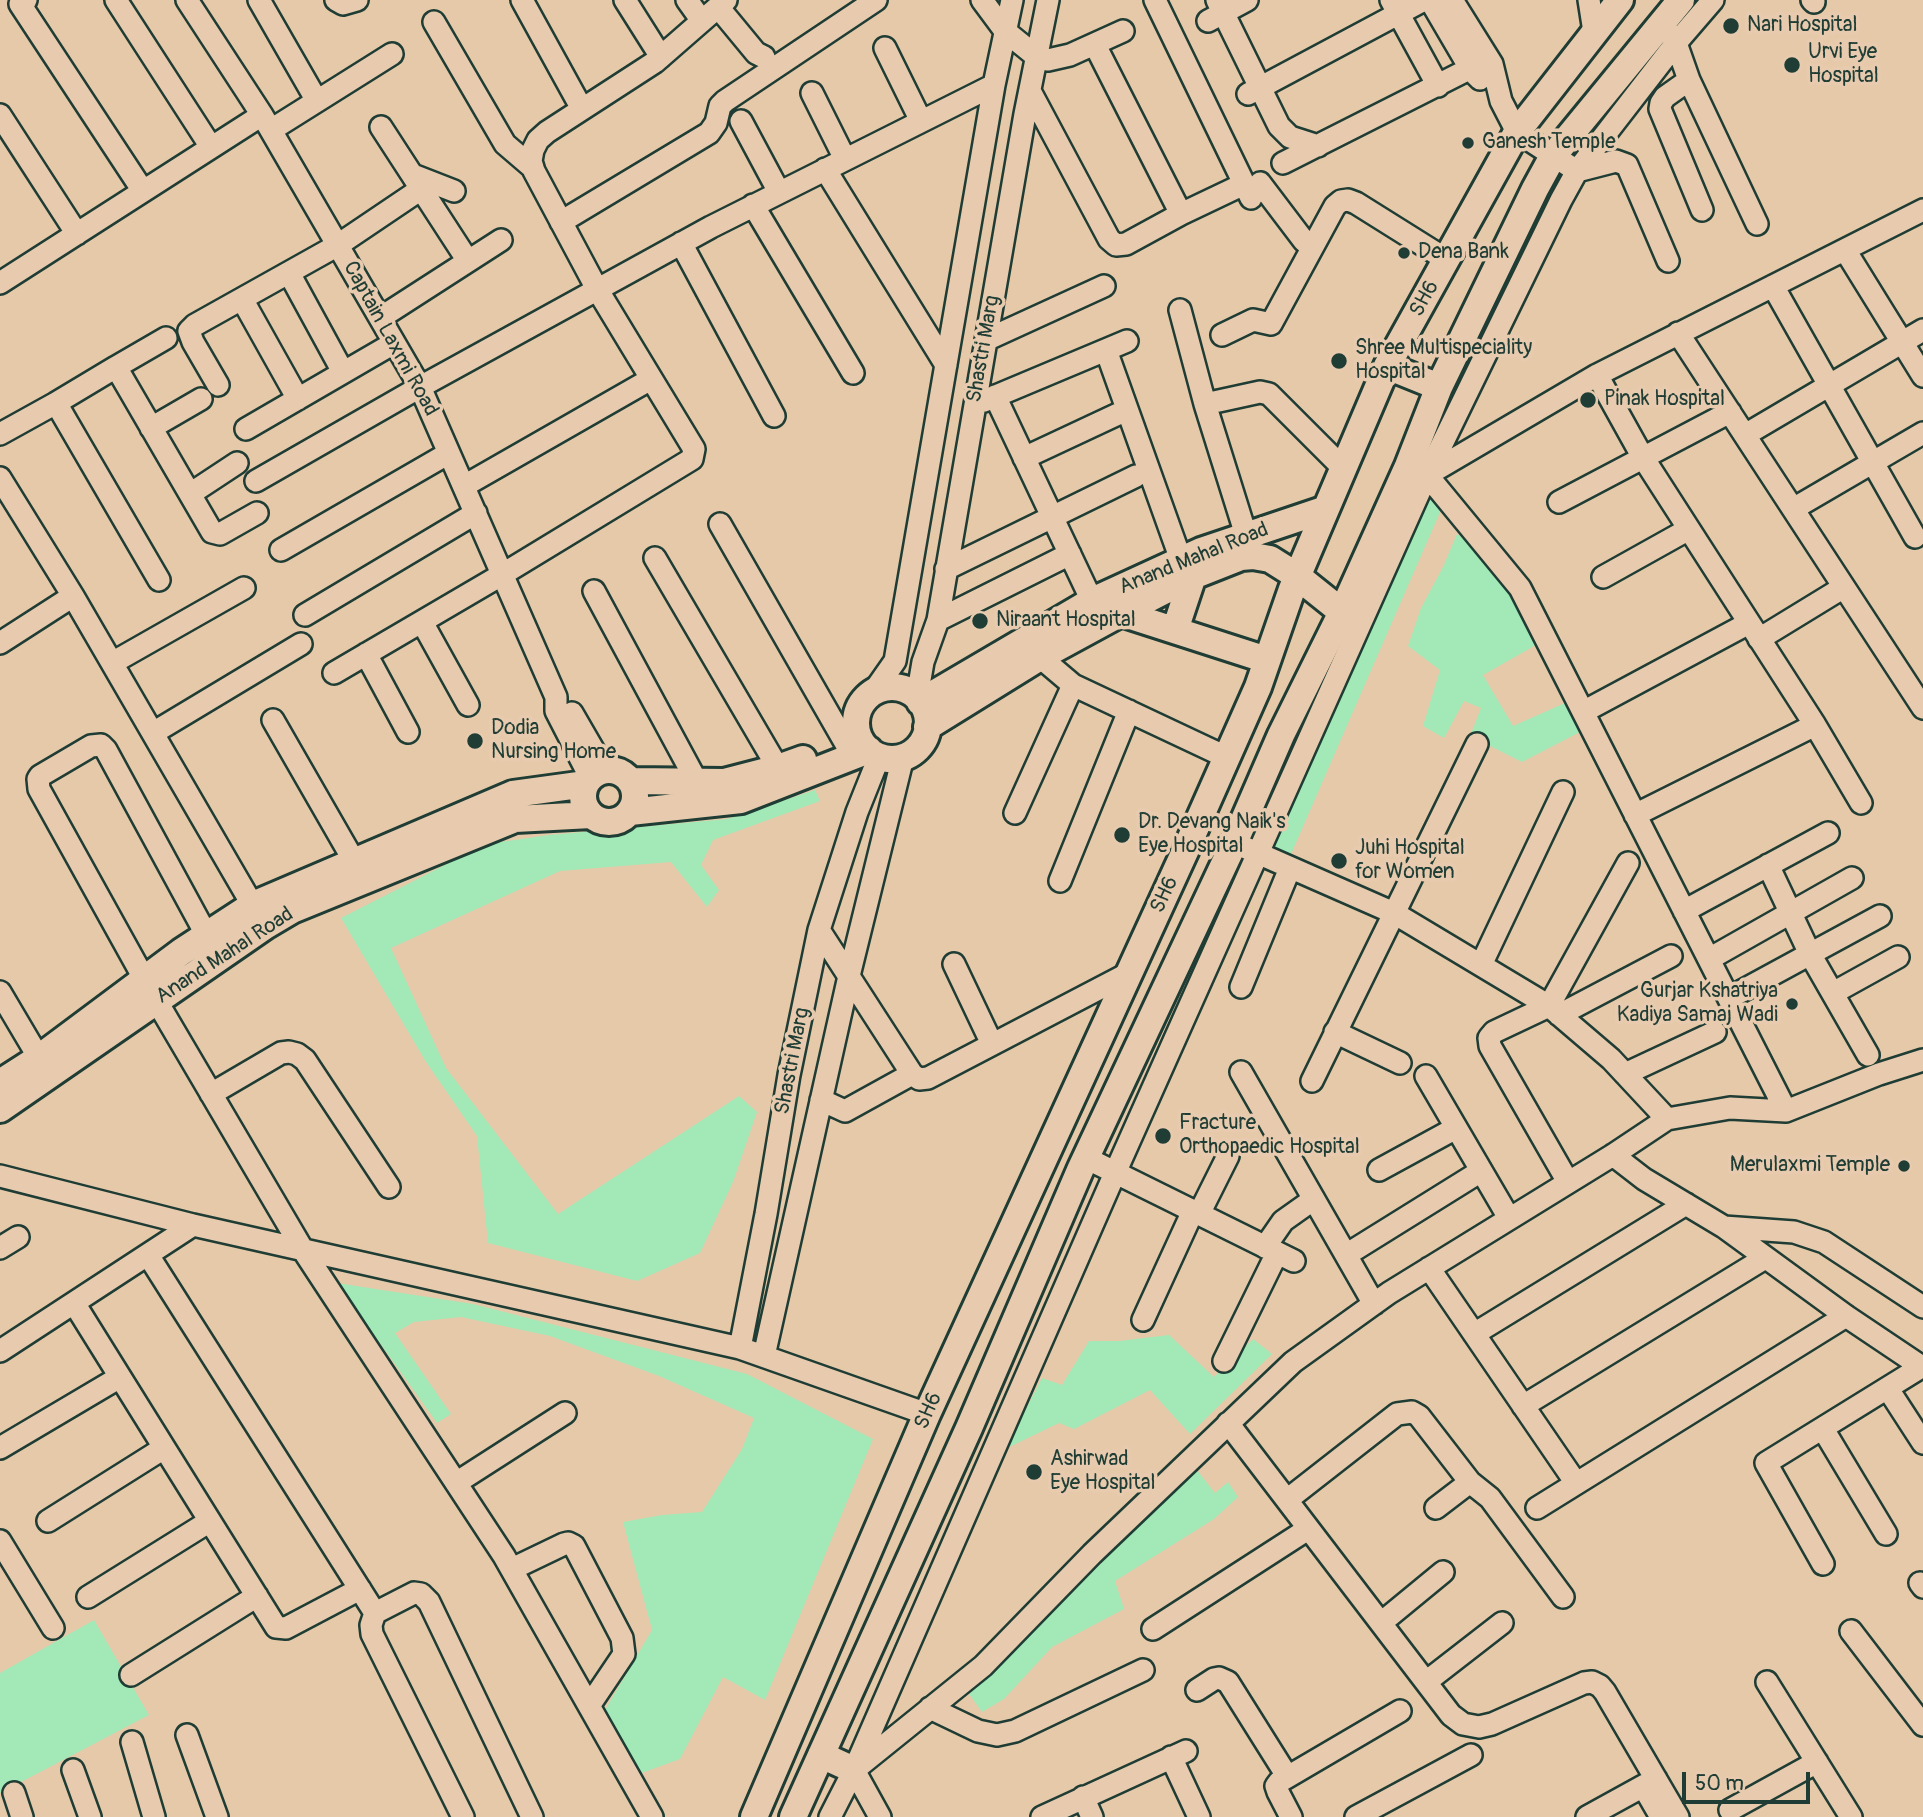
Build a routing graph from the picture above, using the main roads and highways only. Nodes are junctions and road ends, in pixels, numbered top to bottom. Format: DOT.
graph roads {
  1 [pos="1620,0"];
  2 [pos="1641,0"];
  3 [pos="1681,0"];
  4 [pos="1669,22"];
  5 [pos="1535,144"];
  6 [pos="1414,377"];
  7 [pos="1325,509"];
  8 [pos="1247,546"];
  9 [pos="1187,568"];
  10 [pos="1297,576"];
  11 [pos="1121,613"];
  12 [pos="1351,620"];
  13 [pos="1175,630"];
  14 [pos="1267,660"];
  15 [pos="921,709"];
  16 [pos="871,749"];
  17 [pos="594,777"];
  18 [pos="630,781"];
  19 [pos="630,813"];
  20 [pos="591,815"];
  21 [pos="259,916"];
  22 [pos="150,990"];
  23 [pos="0,1083"];
  24 [pos="0,1109"];
  25 [pos="821,1755"];
  26 [pos="854,1770"];
  27 [pos="754,1817"];
  28 [pos="793,1817"];
  1 -- 5 [label="main road, SH6"];
  2 -- 5 [label="main road"];
  3 -- 4 [label="main road, SH6"];
  4 -- 5 [label="main road, SH6"];
  5 -- 6 [label="main road"];
  5 -- 6 [label="main road, SH6"];
  5 -- 6 [label="main road, SH6"];
  6 -- 7 [label="main road, SH6"];
  6 -- 12 [label="main road"];
  7 -- 8 [label="main road, Anand Mahal Road"];
  7 -- 10 [label="main road, SH6"];
  8 -- 9 [label="main road, Anand Mahal Road"];
  8 -- 10 [label="main road, Anand Mahal Road"];
  9 -- 11 [label="main road, Anand Mahal Road"];
  9 -- 13 [label="main road"];
  9 -- 15 [label="main road, Anand Mahal Road"];
  10 -- 12 [label="main road, Anand Mahal Road"];
  10 -- 14 [label="main road, SH6"];
  11 -- 13 [label="main road"];
  11 -- 15 [label="main road, Anand Mahal Road"];
  12 -- 25 [label="main road"];
  13 -- 14 [label="main road"];
  14 -- 27 [label="main road, SH6"];
  15 -- 16 [label="main road"];
  15 -- 16 [label="main road"];
  16 -- 18 [label="main road"];
  16 -- 19 [label="main road"];
  17 -- 18 [label="main road"];
  17 -- 20 [label="main road"];
  17 -- 21 [label="main road, Anand Mahal Road"];
  18 -- 19 [label="main road"];
  19 -- 20 [label="main road"];
  20 -- 21 [label="main road, Anand Mahal Road"];
  21 -- 22 [label="main road, Anand Mahal Road"];
  21 -- 22 [label="main road, Anand Mahal Road"];
  22 -- 23 [label="main road, Anand Mahal Road"];
  22 -- 24 [label="main road, Anand Mahal Road"];
  25 -- 26 [label="main road"];
  25 -- 28 [label="main road"];
}
